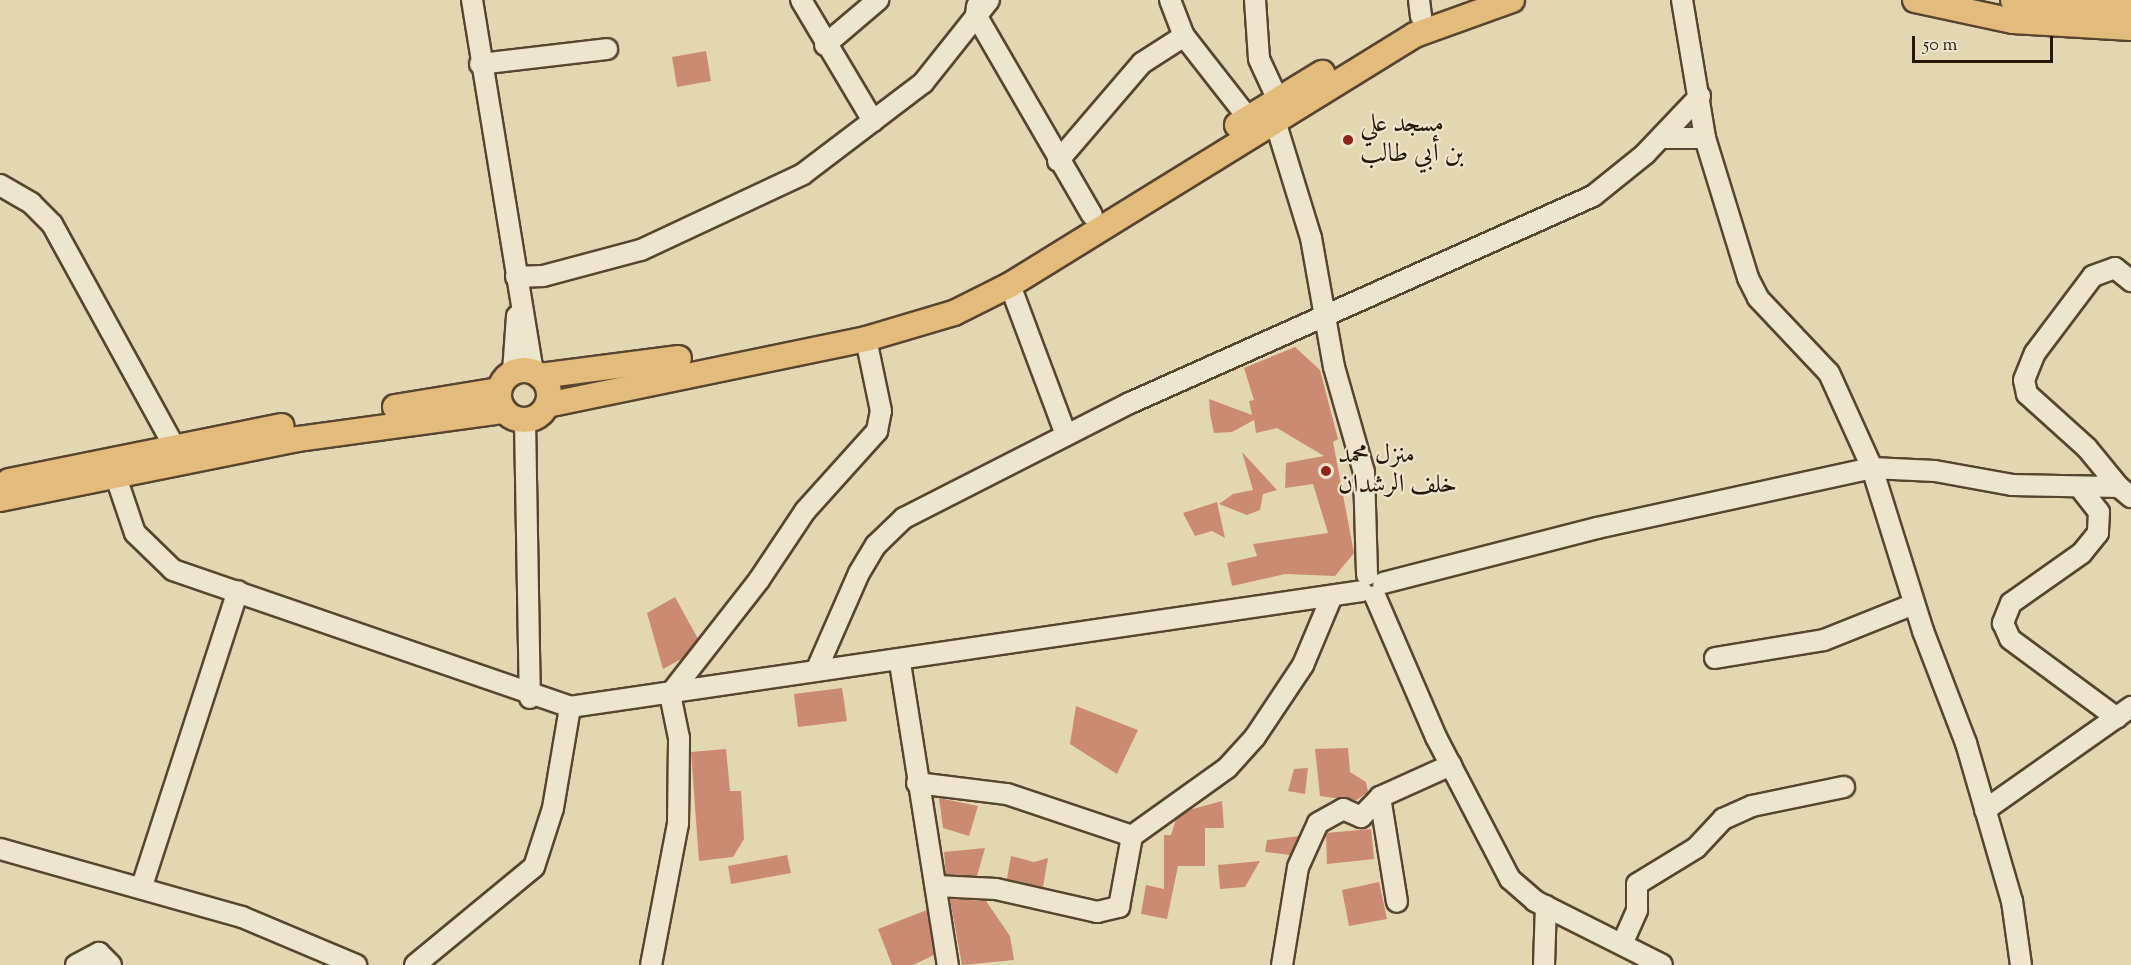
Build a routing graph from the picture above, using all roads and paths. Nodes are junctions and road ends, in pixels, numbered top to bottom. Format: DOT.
graph roads {
  1 [pos="472,0"];
  2 [pos="801,0"];
  3 [pos="878,0"];
  4 [pos="989,0"];
  5 [pos="1170,0"];
  6 [pos="1255,0"];
  7 [pos="1459,0"];
  8 [pos="1512,0"];
  9 [pos="1682,0"];
  10 [pos="1698,0"];
  11 [pos="1915,0"];
  12 [pos="2013,0"];
  13 [pos="976,8"];
  14 [pos="1420,8"];
  15 [pos="2131,10"];
  16 [pos="2131,28"];
  17 [pos="1184,36"];
  18 [pos="1693,38"];
  19 [pos="825,45"];
  20 [pos="607,49"];
  21 [pos="480,64"];
  22 [pos="1700,96"];
  23 [pos="1276,110"];
  24 [pos="1248,118"];
  25 [pos="873,121"];
  26 [pos="1662,138"];
  27 [pos="1705,138"];
  28 [pos="1059,161"];
  29 [pos="0,185"];
  30 [pos="1092,215"];
  31 [pos="2131,281"];
  32 [pos="518,284"];
  33 [pos="1010,285"];
  34 [pos="1326,317"];
  35 [pos="866,339"];
  36 [pos="519,390"];
  37 [pos="1066,435"];
  38 [pos="174,446"];
  39 [pos="1872,468"];
  40 [pos="116,477"];
  41 [pos="0,483"];
  42 [pos="2081,489"];
  43 [pos="2125,492"];
  44 [pos="0,499"];
  45 [pos="1372,586"];
  46 [pos="238,591"];
  47 [pos="1332,596"];
  48 [pos="1914,604"];
  49 [pos="1715,658"];
  50 [pos="900,663"];
  51 [pos="816,671"];
  52 [pos="670,694"];
  53 [pos="530,698"];
  54 [pos="570,707"];
  55 [pos="2124,713"];
  56 [pos="1451,765"];
  57 [pos="917,783"];
  58 [pos="1844,787"];
  59 [pos="1380,797"];
  60 [pos="1985,810"];
  61 [pos="1132,836"];
  62 [pos="0,849"];
  63 [pos="142,886"];
  64 [pos="937,886"];
  65 [pos="1397,902"];
  66 [pos="1546,906"];
  67 [pos="1623,942"];
  68 [pos="76,965"];
  69 [pos="111,965"];
  70 [pos="356,965"];
  71 [pos="415,965"];
  72 [pos="651,965"];
  73 [pos="948,965"];
  74 [pos="1282,965"];
  75 [pos="1544,965"];
  76 [pos="1662,965"];
  77 [pos="2021,965"];
  1 -- 21 [label="street"];
  2 -- 19 [label="street"];
  3 -- 19 [label="street"];
  4 -- 13 [label="street"];
  5 -- 17 [label="street"];
  6 -- 23 [label="street"];
  7 -- 14 [label="main road"];
  8 -- 23 [label="main road"];
  9 -- 18 [label="street"];
  10 -- 18 [label="street"];
  11 -- 16 [label="main road"];
  12 -- 15 [label="main road"];
  13 -- 25 [label="street"];
  13 -- 28 [label="street"];
  14 -- 23 [label="main road"];
  17 -- 24 [label="street"];
  17 -- 28 [label="street"];
  18 -- 22 [label="street"];
  19 -- 25 [label="street"];
  20 -- 21 [label="street"];
  21 -- 32 [label="street"];
  22 -- 26 [label="street"];
  22 -- 27 [label="street"];
  23 -- 24 [label="main road"];
  23 -- 33 [label="main road"];
  23 -- 34 [label="street"];
  24 -- 30 [label="main road"];
  25 -- 32 [label="street"];
  26 -- 27 [label="street"];
  26 -- 34 [label="street"];
  27 -- 39 [label="street"];
  28 -- 30 [label="street"];
  29 -- 38 [label="street"];
  30 -- 36 [label="main road"];
  31 -- 43 [label="street"];
  32 -- 36 [label="street"];
  33 -- 35 [label="main road"];
  33 -- 37 [label="street"];
  34 -- 37 [label="street"];
  34 -- 45 [label="street"];
  35 -- 36 [label="main road"];
  35 -- 52 [label="street"];
  36 -- 38 [label="main road"];
  36 -- 40 [label="main road"];
  36 -- 53 [label="street"];
  37 -- 51 [label="street"];
  38 -- 41 [label="main road"];
  39 -- 42 [label="street"];
  39 -- 45 [label="street"];
  39 -- 48 [label="street"];
  40 -- 44 [label="main road"];
  40 -- 46 [label="street"];
  42 -- 43 [label="street"];
  42 -- 55 [label="street"];
  45 -- 47 [label="street"];
  45 -- 56 [label="street"];
  46 -- 53 [label="street"];
  46 -- 63 [label="street"];
  47 -- 50 [label="street"];
  47 -- 61 [label="street"];
  48 -- 49 [label="street"];
  48 -- 60 [label="street"];
  50 -- 51 [label="street"];
  50 -- 57 [label="street"];
  51 -- 52 [label="street"];
  52 -- 54 [label="street"];
  52 -- 72 [label="street"];
  53 -- 54 [label="street"];
  54 -- 71 [label="street"];
  55 -- 60 [label="street"];
  56 -- 59 [label="street"];
  56 -- 66 [label="street"];
  57 -- 61 [label="street"];
  57 -- 64 [label="street"];
  58 -- 67 [label="street"];
  59 -- 65 [label="street"];
  59 -- 74 [label="street"];
  60 -- 77 [label="street"];
  61 -- 64 [label="street"];
  62 -- 63 [label="street"];
  63 -- 70 [label="street"];
  64 -- 73 [label="street"];
  66 -- 67 [label="street"];
  66 -- 75 [label="street"];
  67 -- 76 [label="street"];
  68 -- 69 [label="street"];
}
